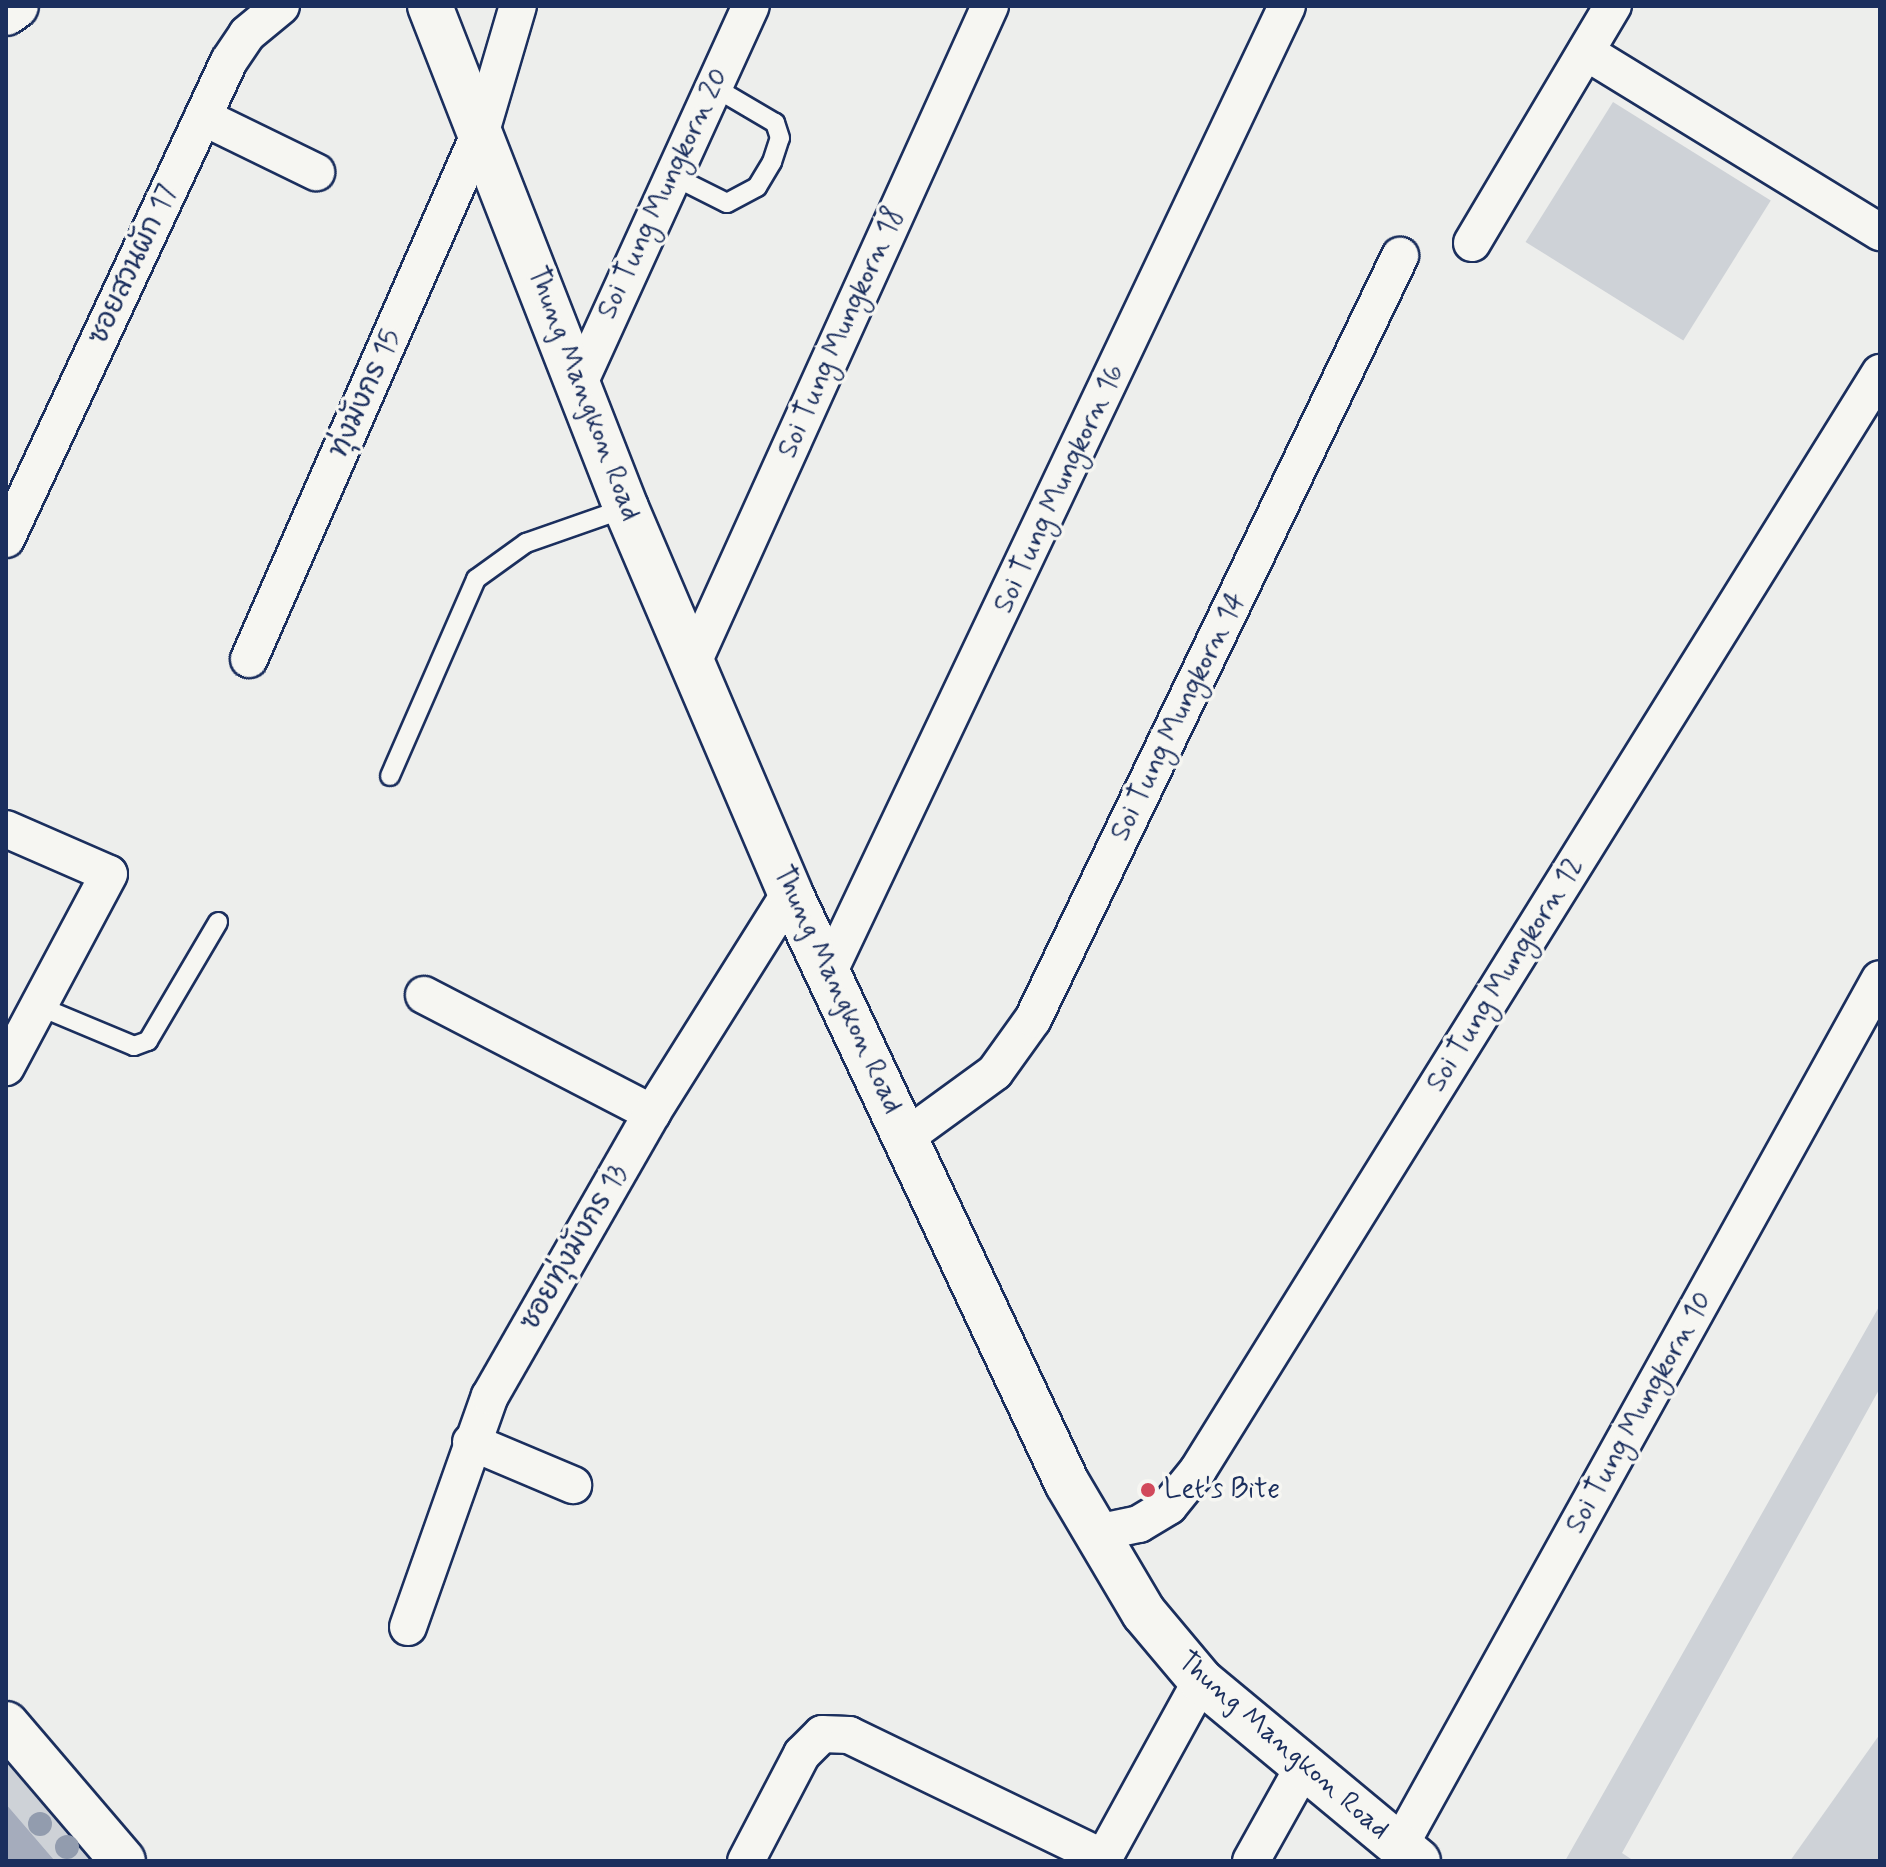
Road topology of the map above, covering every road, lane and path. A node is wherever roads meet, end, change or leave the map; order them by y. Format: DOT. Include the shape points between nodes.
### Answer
graph roads {
  1 [pos="16,6"];
  2 [pos="281,6"];
  3 [pos="430,6"];
  4 [pos="518,6"];
  5 [pos="751,6"];
  6 [pos="990,6"];
  7 [pos="1287,6"];
  8 [pos="1613,6"];
  9 [pos="6,13"];
  10 [pos="1586,52"];
  11 [pos="714,87"];
  12 [pos="203,117"];
  13 [pos="482,128"];
  14 [pos="316,172"];
  15 [pos="673,176"];
  16 [pos="1880,232"];
  17 [pos="1472,243"];
  18 [pos="1400,256"];
  19 [pos="1880,373"];
  20 [pos="579,383"];
  21 [pos="626,508"];
  22 [pos="6,539"];
  23 [pos="249,659"];
  24 [pos="694,660"];
  25 [pos="390,776"];
  26 [pos="6,829"];
  27 [pos="790,893"];
  28 [pos="218,922"];
  29 [pos="829,971"];
  30 [pos="1880,979"];
  31 [pos="424,995"];
  32 [pos="36,1005"];
  33 [pos="6,1067"];
  34 [pos="652,1113"];
  35 [pos="906,1137"];
  36 [pos="471,1442"];
  37 [pos="573,1485"];
  38 [pos="1096,1533"];
  39 [pos="408,1627"];
  40 [pos="1201,1681"];
  41 [pos="6,1724"];
  42 [pos="1303,1768"];
  43 [pos="1408,1854"];
  44 [pos="1102,1860"];
  45 [pos="123,1861"];
  46 [pos="746,1861"];
  47 [pos="1251,1861"];
  1 -- 9 [label="street"];
  2 -- 12 [label="street, ซอยสวนผัก 17" via="247,34"];
  3 -- 13 [label="street, Thung Mangkon Road"];
  4 -- 13 [label="street, ทุ่งมังกร 15"];
  5 -- 11 [label="street, Soi Tung Mungkorn 20"];
  6 -- 24 [label="street, Soi Tung Mungkorn 18"];
  7 -- 29 [label="street, Soi Tung Mungkorn 16"];
  8 -- 10 [label="street"];
  10 -- 16 [label="street"];
  10 -- 17 [label="street"];
  11 -- 15 [label="street, Soi Tung Mungkorn 20"];
  11 -- 15 [label="lane" via="775,123 780,138 772,162 757,187 727,203"];
  12 -- 14 [label="street"];
  12 -- 22 [label="street, ซอยสวนผัก 17"];
  13 -- 20 [label="street, Thung Mangkon Road"];
  13 -- 23 [label="street, ทุ่งมังกร 15"];
  15 -- 20 [label="street, Soi Tung Mungkorn 20"];
  18 -- 35 [label="street, Soi Tung Mungkorn 14" via="1026,1032 995,1072"];
  19 -- 38 [label="street, Soi Tung Mungkorn 12" via="1198,1470 1169,1506 1139,1524"];
  20 -- 21 [label="street, Thung Mangkon Road"];
  21 -- 24 [label="street, Thung Mangkon Road"];
  21 -- 25 [label="lane" via="526,543 476,579"];
  24 -- 27 [label="street, Thung Mangkon Road"];
  26 -- 32 [label="street" via="109,874"];
  27 -- 29 [label="street, Thung Mangkon Road"];
  27 -- 34 [label="street, ซอยทุ่งมังกร 13"];
  28 -- 32 [label="lane" via="148,1041 134,1046"];
  29 -- 35 [label="street, Thung Mangkon Road"];
  30 -- 43 [label="street, Soi Tung Mungkorn 10"];
  31 -- 34 [label="street"];
  32 -- 33 [label="street"];
  34 -- 36 [label="street, ซอยทุ่งมังกร 13"];
  35 -- 38 [label="street, Thung Mangkon Road"];
  36 -- 37 [label="street"];
  36 -- 39 [label="street, ซอยทุ่งมังกร 13"];
  38 -- 40 [label="street, Thung Mangkon Road" via="1144,1613"];
  40 -- 42 [label="street, Thung Mangkon Road"];
  40 -- 44 [label="street"];
  41 -- 45 [label="street"];
  42 -- 43 [label="street, Thung Mangkon Road"];
  42 -- 47 [label="street"];
  44 -- 46 [label="street" via="849,1735 822,1734 802,1754"];
}
